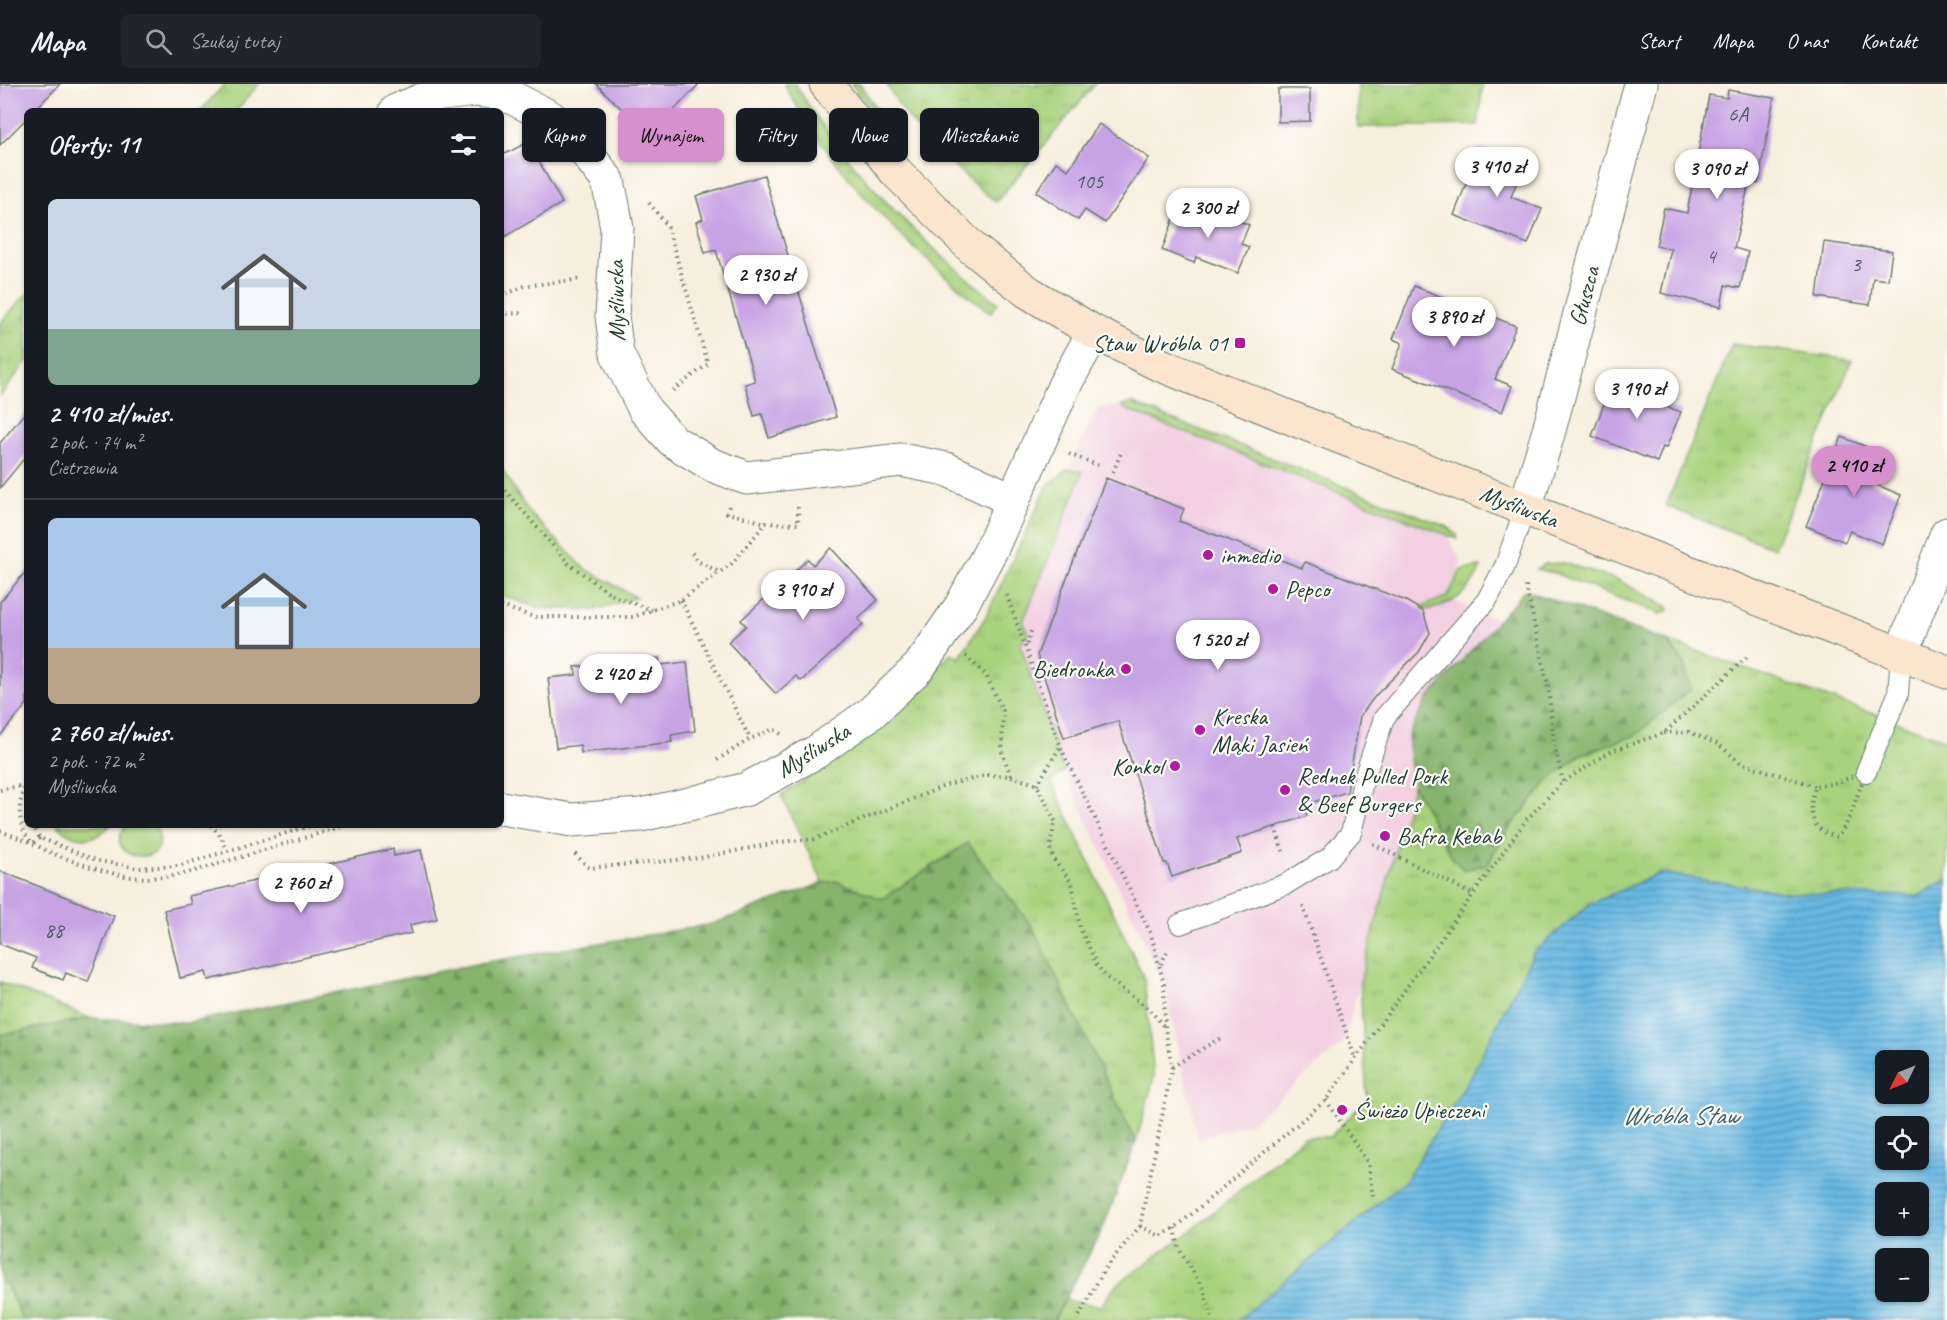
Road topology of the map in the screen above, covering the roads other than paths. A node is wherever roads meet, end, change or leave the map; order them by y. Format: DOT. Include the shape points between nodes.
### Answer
graph roads {
  1 [pos="826,84"];
  2 [pos="1641,84"];
  3 [pos="403,108"];
  4 [pos="1094,332"];
  5 [pos="1013,500"];
  6 [pos="1525,508"];
  7 [pos="1947,534"];
  8 [pos="1901,654"];
  9 [pos="1947,672"];
  10 [pos="1866,772"];
  11 [pos="504,809"];
  12 [pos="1180,924"];
  1 -- 4 [label="street, Myśliwska" via="896,172 972,248 1028,292"];
  2 -- 6 [label="street, Głuszca"];
  3 -- 5 [label="street, Myśliwska" via="434,95 475,90 505,94 550,117 578,142 608,181 617,229 612,316 617,354 645,410 673,441 712,465 747,478 901,460 946,469"];
  4 -- 5 [label="street, Myśliwska" via="1065,384"];
  4 -- 6 [label="street, Myśliwska" via="1227,393"];
  5 -- 11 [label="street, Myśliwska" via="962,606 919,667 871,713 816,752 747,789 641,814 572,820"];
  6 -- 8 [label="street, Myśliwska"];
  6 -- 12 [label="lane" via="1505,566 1487,600 1384,718 1351,833 1329,858 1294,880"];
  7 -- 8 [label="street"];
  8 -- 9 [label="street, Myśliwska"];
  8 -- 10 [label="lane" via="1898,694"];
}
